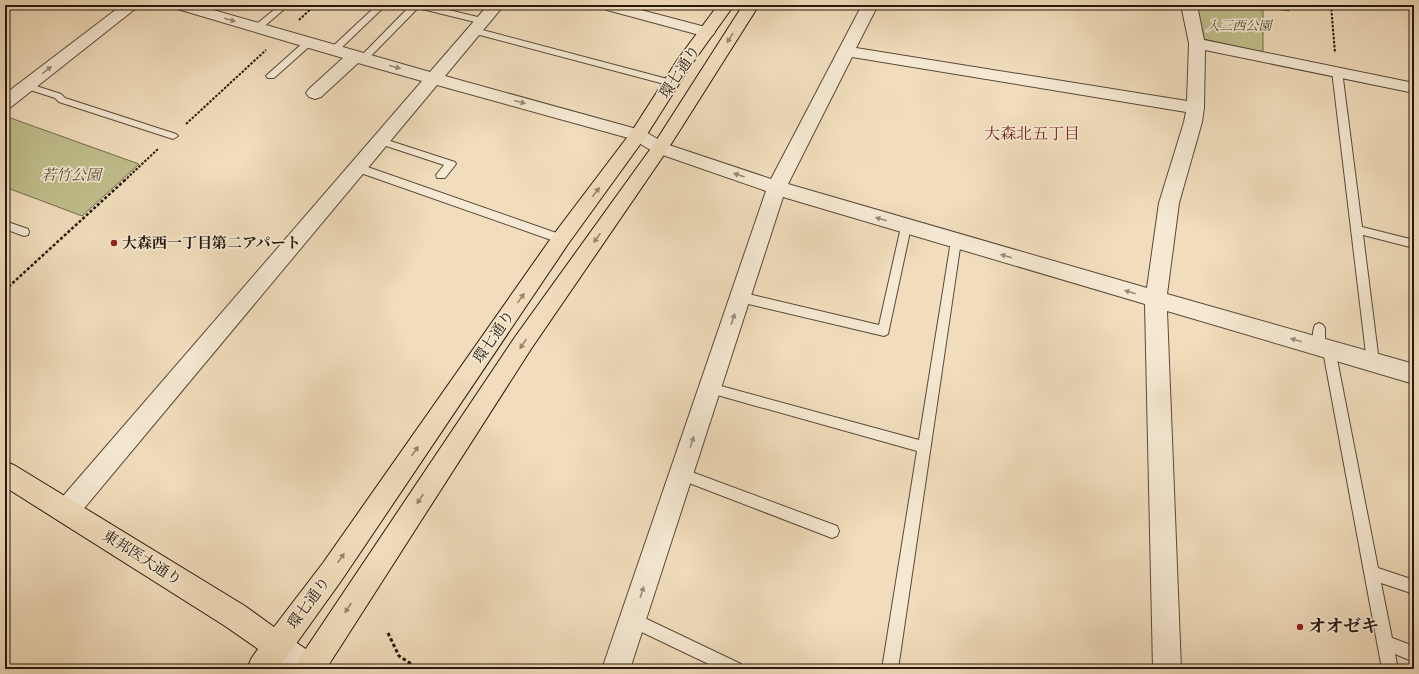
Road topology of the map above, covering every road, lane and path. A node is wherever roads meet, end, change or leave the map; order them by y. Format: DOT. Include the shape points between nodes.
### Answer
graph roads {
  1 [pos="132,5"];
  2 [pos="179,5"];
  3 [pos="285,5"];
  4 [pos="382,5"];
  5 [pos="417,5"];
  6 [pos="496,5"];
  7 [pos="726,5"];
  8 [pos="751,5"];
  9 [pos="870,5"];
  10 [pos="1331,5"];
  11 [pos="1184,6"];
  12 [pos="612,7"];
  13 [pos="203,8"];
  14 [pos="479,26"];
  15 [pos="257,28"];
  16 [pos="707,32"];
  17 [pos="308,43"];
  18 [pos="1197,43"];
  19 [pos="334,50"];
  20 [pos="846,51"];
  21 [pos="359,58"];
  22 [pos="1337,71"];
  23 [pos="271,76"];
  24 [pos="435,78"];
  25 [pos="672,82"];
  26 [pos="27,86"];
  27 [pos="1414,88"];
  28 [pos="315,93"];
  29 [pos="5,103"];
  30 [pos="1195,108"];
  31 [pos="638,135"];
  32 [pos="173,136"];
  33 [pos="382,142"];
  34 [pos="660,148"];
  35 [pos="359,168"];
  36 [pos="441,175"];
  37 [pos="776,188"];
  38 [pos="5,225"];
  39 [pos="906,227"];
  40 [pos="1356,230"];
  41 [pos="24,232"];
  42 [pos="561,239"];
  43 [pos="956,241"];
  44 [pos="1414,244"];
  45 [pos="740,297"];
  46 [pos="1156,300"];
  47 [pos="1322,341"];
  48 [pos="1373,362"];
  49 [pos="1414,374"];
  50 [pos="710,388"];
  51 [pos="924,448"];
  52 [pos="5,473"];
  53 [pos="681,474"];
  54 [pos="66,510"];
  55 [pos="832,531"];
  56 [pos="1372,573"];
  57 [pos="1414,587"];
  58 [pos="632,620"];
  59 [pos="388,633"];
  60 [pos="1385,643"];
  61 [pos="276,646"];
  62 [pos="1414,654"];
  63 [pos="261,669"];
  64 [pos="309,669"];
  65 [pos="419,669"];
  66 [pos="616,669"];
  67 [pos="736,669"];
  68 [pos="890,669"];
  69 [pos="1167,669"];
  70 [pos="1390,669"];
  26 -- 1 [label="street, one-way"];
  2 -- 13 [label="street"];
  3 -- 15 [label="lane"];
  4 -- 19 [label="lane"];
  5 -- 14 [label="lane"];
  5 -- 21 [label="lane"];
  6 -- 14 [label="street"];
  7 -- 16 [label="main road, 環七通り"];
  8 -- 34 [label="main road, 環七通り, one-way"];
  9 -- 20 [label="street"];
  10 -- 22 [label="path"];
  11 -- 18 [label="street"];
  12 -- 16 [label="street"];
  13 -- 15 [label="street, one-way"];
  14 -- 24 [label="street"];
  14 -- 25 [label="lane"];
  15 -- 17 [label="street"];
  16 -- 25 [label="main road, 環七通り"];
  17 -- 19 [label="street"];
  17 -- 23 [label="lane"];
  18 -- 22 [label="street"];
  18 -- 30 [label="street"];
  19 -- 21 [label="street"];
  20 -- 30 [label="street"];
  20 -- 37 [label="street"];
  21 -- 24 [label="street, one-way"];
  21 -- 28 [label="street"];
  22 -- 27 [label="street"];
  22 -- 40 [label="lane"];
  24 -- 31 [label="street, one-way"];
  24 -- 33 [label="street"];
  25 -- 31 [label="main road, 環七通り"];
  26 -- 29 [label="street"];
  26 -- 32 [label="lane"];
  30 -- 46 [label="street" via="1169,203"];
  31 -- 34 [label="street"];
  42 -- 31 [label="main road, 環七通り, one-way"];
  33 -- 35 [label="street"];
  33 -- 36 [label="lane" via="451,164"];
  37 -- 34 [label="street, one-way"];
  34 -- 64 [label="main road, 環七通り, one-way" via="523,343"];
  35 -- 42 [label="lane"];
  35 -- 54 [label="street"];
  39 -- 37 [label="street, one-way"];
  37 -- 45 [label="street"];
  38 -- 41 [label="lane"];
  39 -- 43 [label="street"];
  39 -- 45 [label="lane" via="884,331"];
  40 -- 44 [label="lane"];
  40 -- 48 [label="lane"];
  61 -- 42 [label="main road, 環七通り, one-way" via="332,572"];
  46 -- 43 [label="street, one-way"];
  43 -- 51 [label="lane"];
  50 -- 45 [label="street, one-way"];
  47 -- 46 [label="street, one-way"];
  46 -- 69 [label="street"];
  47 -- 48 [label="street"];
  47 -- 56 [label="lane"];
  48 -- 49 [label="street"];
  50 -- 51 [label="lane"];
  53 -- 50 [label="street, one-way"];
  51 -- 68 [label="lane"];
  52 -- 54 [label="main road, 東邦医大通り"];
  53 -- 55 [label="lane"];
  58 -- 53 [label="street, one-way"];
  54 -- 61 [label="main road, 東邦医大通り" via="235,616"];
  56 -- 57 [label="lane"];
  56 -- 60 [label="lane"];
  58 -- 66 [label="street"];
  58 -- 67 [label="lane"];
  59 -- 65 [label="path" via="399,656"];
  60 -- 62 [label="lane"];
  60 -- 70 [label="lane"];
  61 -- 63 [label="main road, 環七通り"];
  61 -- 64 [label="street"];
}
